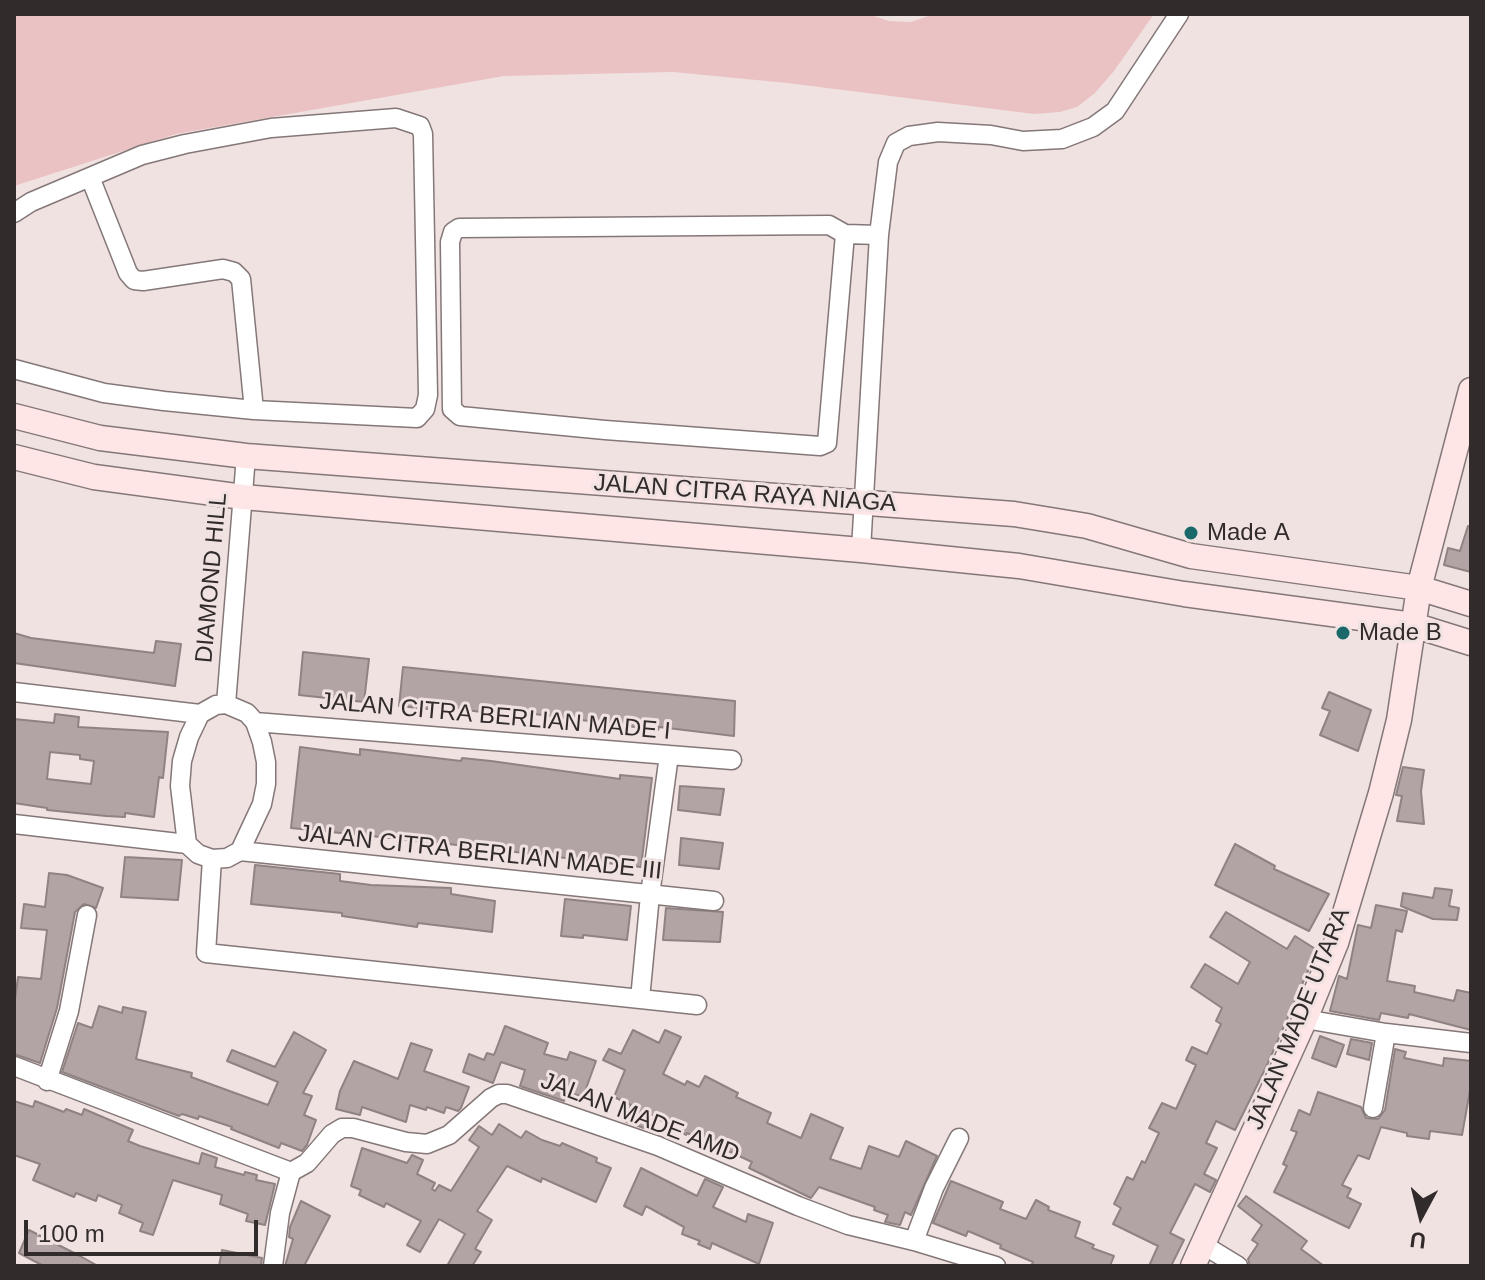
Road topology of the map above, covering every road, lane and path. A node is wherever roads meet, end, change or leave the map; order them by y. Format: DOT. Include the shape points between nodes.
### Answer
graph roads {
  1 [pos="1179,14"];
  2 [pos="90,177"];
  3 [pos="14,213"];
  4 [pos="845,234"];
  5 [pos="879,235"];
  6 [pos="14,369"];
  7 [pos="1471,390"];
  8 [pos="254,410"];
  9 [pos="14,416"];
  10 [pos="246,456"];
  11 [pos="14,457"];
  12 [pos="243,497"];
  13 [pos="864,504"];
  14 [pos="861,550"];
  15 [pos="1419,588"];
  16 [pos="1471,604"];
  17 [pos="1413,625"];
  18 [pos="1471,643"];
  19 [pos="14,685"];
  20 [pos="14,692"];
  21 [pos="45,695"];
  22 [pos="226,704"];
  23 [pos="200,714"];
  24 [pos="255,722"];
  25 [pos="669,755"];
  26 [pos="732,760"];
  27 [pos="14,824"];
  28 [pos="187,844"];
  29 [pos="240,851"];
  30 [pos="212,859"];
  31 [pos="650,895"];
  32 [pos="714,901"];
  33 [pos="87,915"];
  34 [pos="640,999"];
  35 [pos="697,1005"];
  36 [pos="1305,1019"];
  37 [pos="1386,1033"];
  38 [pos="1471,1043"];
  39 [pos="14,1066"];
  40 [pos="47,1081"];
  41 [pos="1373,1108"];
  42 [pos="959,1138"];
  43 [pos="291,1172"];
  44 [pos="914,1241"];
  45 [pos="1197,1255"];
  46 [pos="273,1266"];
  47 [pos="996,1266"];
  48 [pos="1238,1266"];
  1 -- 5 [label="street" via="1115,111 1093,127 1062,139 1023,141 938,132 896,143 888,162"];
  2 -- 3 [label="street"];
  2 -- 8 [label="street" via="134,280 223,269 241,279"];
  2 -- 8 [label="street" via="142,155 271,128 396,118 420,126 425,409 417,418"];
  4 -- 4 [label="street" via="827,443 605,430 460,416 452,409 450,242 459,228 829,225"];
  4 -- 5 [label="street"];
  5 -- 13 [label="street"];
  6 -- 8 [label="street" via="104,393"];
  7 -- 15 [label="street, JALAN MADE UTARA"];
  9 -- 10 [label="street, JALAN CITRA RAYA NIAGA" via="100,438"];
  10 -- 12 [label="street, DIAMOND HILL"];
  10 -- 13 [label="street, JALAN CITRA RAYA NIAGA"];
  11 -- 12 [label="street, JALAN CITRA RAYA NIAGA" via="94,477"];
  12 -- 14 [label="street, JALAN CITRA RAYA NIAGA"];
  12 -- 22 [label="street, DIAMOND HILL"];
  13 -- 14 [label="street"];
  13 -- 15 [label="street, JALAN CITRA RAYA NIAGA" via="1029,517 1087,526 1191,556"];
  14 -- 17 [label="street, JALAN CITRA RAYA NIAGA" via="1019,566"];
  15 -- 16 [label="street, JALAN CITRA RAYA NIAGA"];
  15 -- 17 [label="street, JALAN MADE UTARA"];
  17 -- 18 [label="street, JALAN CITRA RAYA NIAGA"];
  17 -- 36 [label="street, JALAN MADE UTARA" via="1399,720 1381,793 1336,943"];
  19 -- 21 [label="street"];
  20 -- 21 [label="street"];
  21 -- 23 [label="street"];
  22 -- 23 [label="street"];
  22 -- 24 [label="street"];
  23 -- 28 [label="street" via="182,761"];
  24 -- 25 [label="street, JALAN CITRA BERLIAN MADE I"];
  24 -- 29 [label="street" via="266,784"];
  25 -- 26 [label="street, JALAN CITRA BERLIAN MADE I"];
  25 -- 31 [label="street"];
  27 -- 28 [label="street"];
  28 -- 30 [label="street"];
  29 -- 30 [label="street"];
  29 -- 31 [label="street, JALAN CITRA BERLIAN MADE III"];
  30 -- 34 [label="street" via="206,953"];
  31 -- 32 [label="street, JALAN CITRA BERLIAN MADE III"];
  31 -- 34 [label="street"];
  33 -- 40 [label="street" via="69,1011"];
  34 -- 35 [label="street"];
  36 -- 37 [label="street"];
  36 -- 45 [label="street, JALAN MADE UTARA"];
  37 -- 38 [label="street"];
  37 -- 41 [label="street"];
  39 -- 40 [label="street"];
  40 -- 43 [label="street"];
  42 -- 44 [label="street"];
  43 -- 44 [label="street, JALAN MADE AMD" via="342,1128 427,1144 449,1135 491,1098 507,1094 658,1146 848,1225"];
  43 -- 46 [label="street"];
  44 -- 47 [label="street, JALAN MADE AMD"];
  45 -- 48 [label="street"];
}
